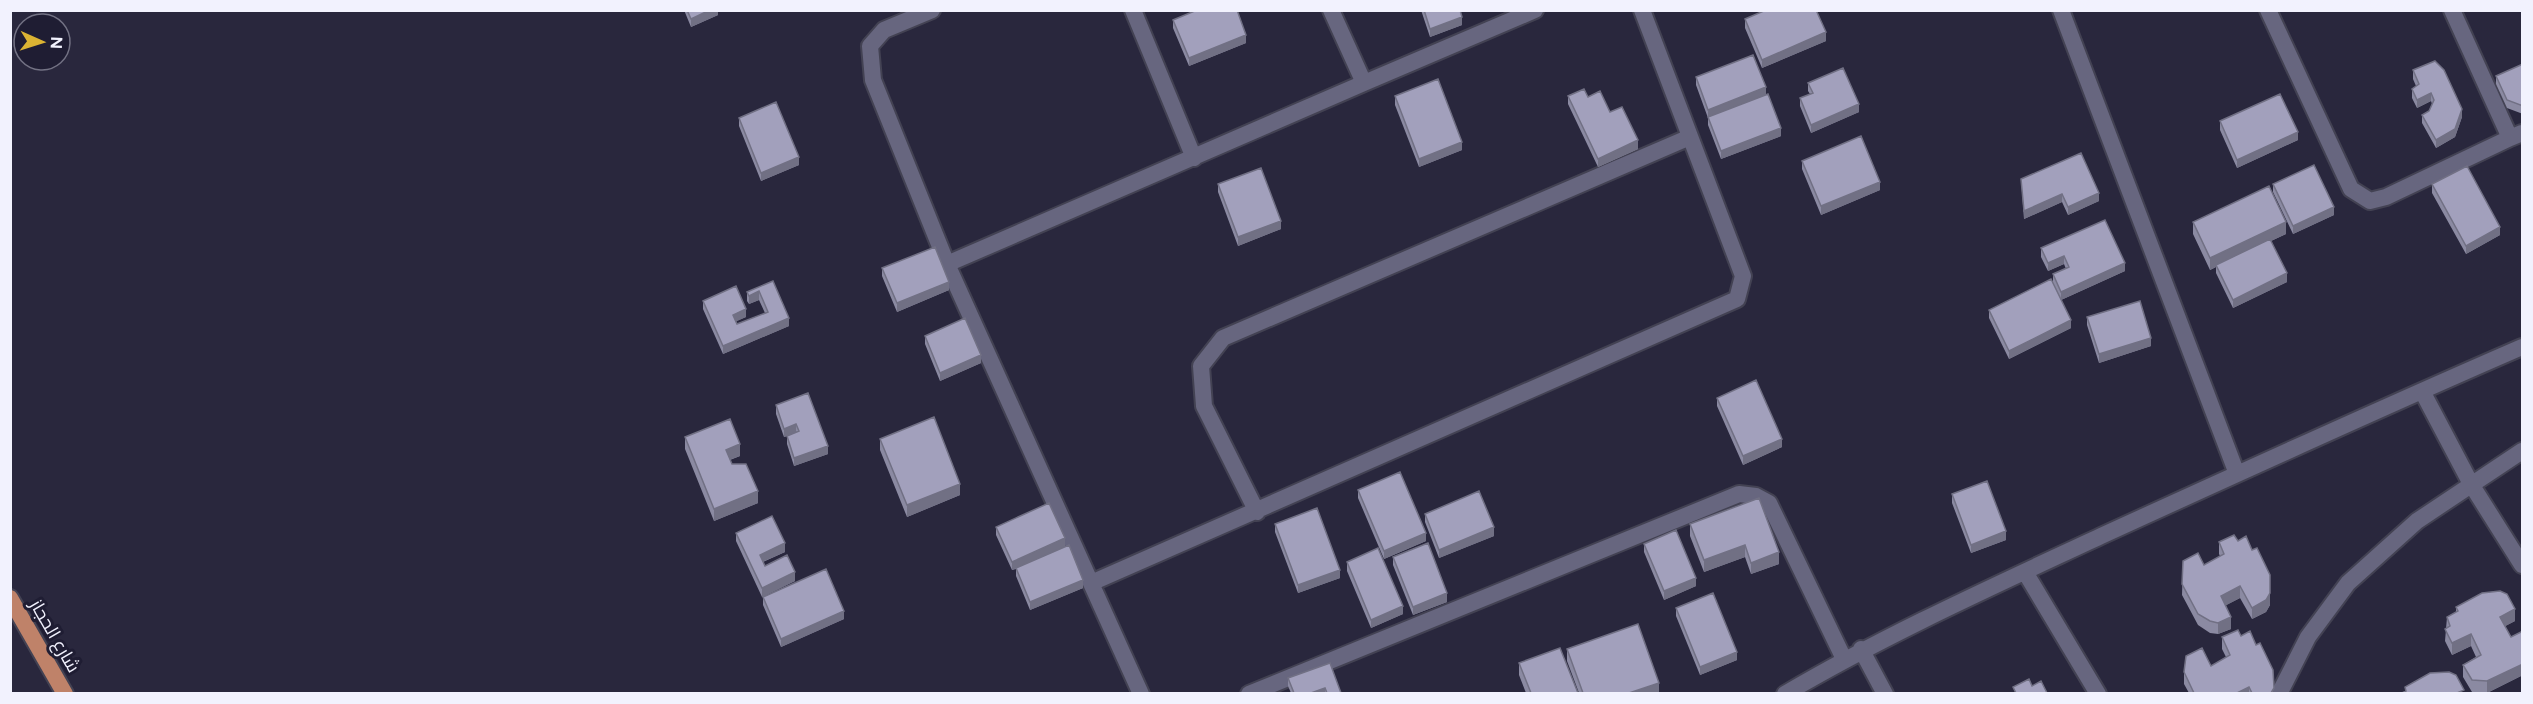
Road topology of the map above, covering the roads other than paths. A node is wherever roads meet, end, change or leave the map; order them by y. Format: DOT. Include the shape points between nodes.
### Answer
graph roads {
  1 [pos="932,10"];
  2 [pos="1133,10"];
  3 [pos="1331,10"];
  4 [pos="1535,10"];
  5 [pos="1642,10"];
  6 [pos="2061,10"];
  7 [pos="2268,10"];
  8 [pos="2452,10"];
  9 [pos="1365,83"];
  10 [pos="2516,136"];
  11 [pos="1690,137"];
  12 [pos="1194,158"];
  13 [pos="947,264"];
  14 [pos="2523,347"];
  15 [pos="2422,391"];
  16 [pos="2523,451"];
  17 [pos="2237,474"];
  18 [pos="2471,484"];
  19 [pos="1257,512"];
  20 [pos="2523,566"];
  21 [pos="2025,572"];
  22 [pos="1091,583"];
  23 [pos="10,598"];
  24 [pos="1861,649"];
  25 [pos="1844,659"];
  26 [pos="65,693"];
  27 [pos="1141,693"];
  28 [pos="1249,693"];
  29 [pos="1785,693"];
  30 [pos="1885,693"];
  31 [pos="2098,693"];
  32 [pos="2279,693"];
  1 -- 13 [label="street" via="884,30 870,46 873,80"];
  2 -- 12 [label="street"];
  3 -- 9 [label="street"];
  4 -- 9 [label="street"];
  5 -- 11 [label="street"];
  6 -- 17 [label="street"];
  7 -- 10 [label="street" via="2351,189 2370,201"];
  8 -- 10 [label="street"];
  9 -- 12 [label="street"];
  11 -- 19 [label="street" via="1743,276 1737,299"];
  11 -- 19 [label="street" via="1223,338 1201,366 1204,406"];
  12 -- 13 [label="street"];
  13 -- 22 [label="street"];
  14 -- 15 [label="street"];
  15 -- 17 [label="street"];
  15 -- 18 [label="street"];
  16 -- 18 [label="street"];
  17 -- 21 [label="street"];
  18 -- 20 [label="street"];
  18 -- 32 [label="street" via="2417,521 2348,583 2308,638"];
  19 -- 22 [label="street"];
  21 -- 24 [label="street"];
  21 -- 31 [label="street"];
  22 -- 27 [label="street"];
  23 -- 26 [label="main road, شارع الحجاز"];
  24 -- 25 [label="street"];
  24 -- 30 [label="street"];
  25 -- 28 [label="street" via="1769,503 1739,494"];
  25 -- 29 [label="street"];
}
